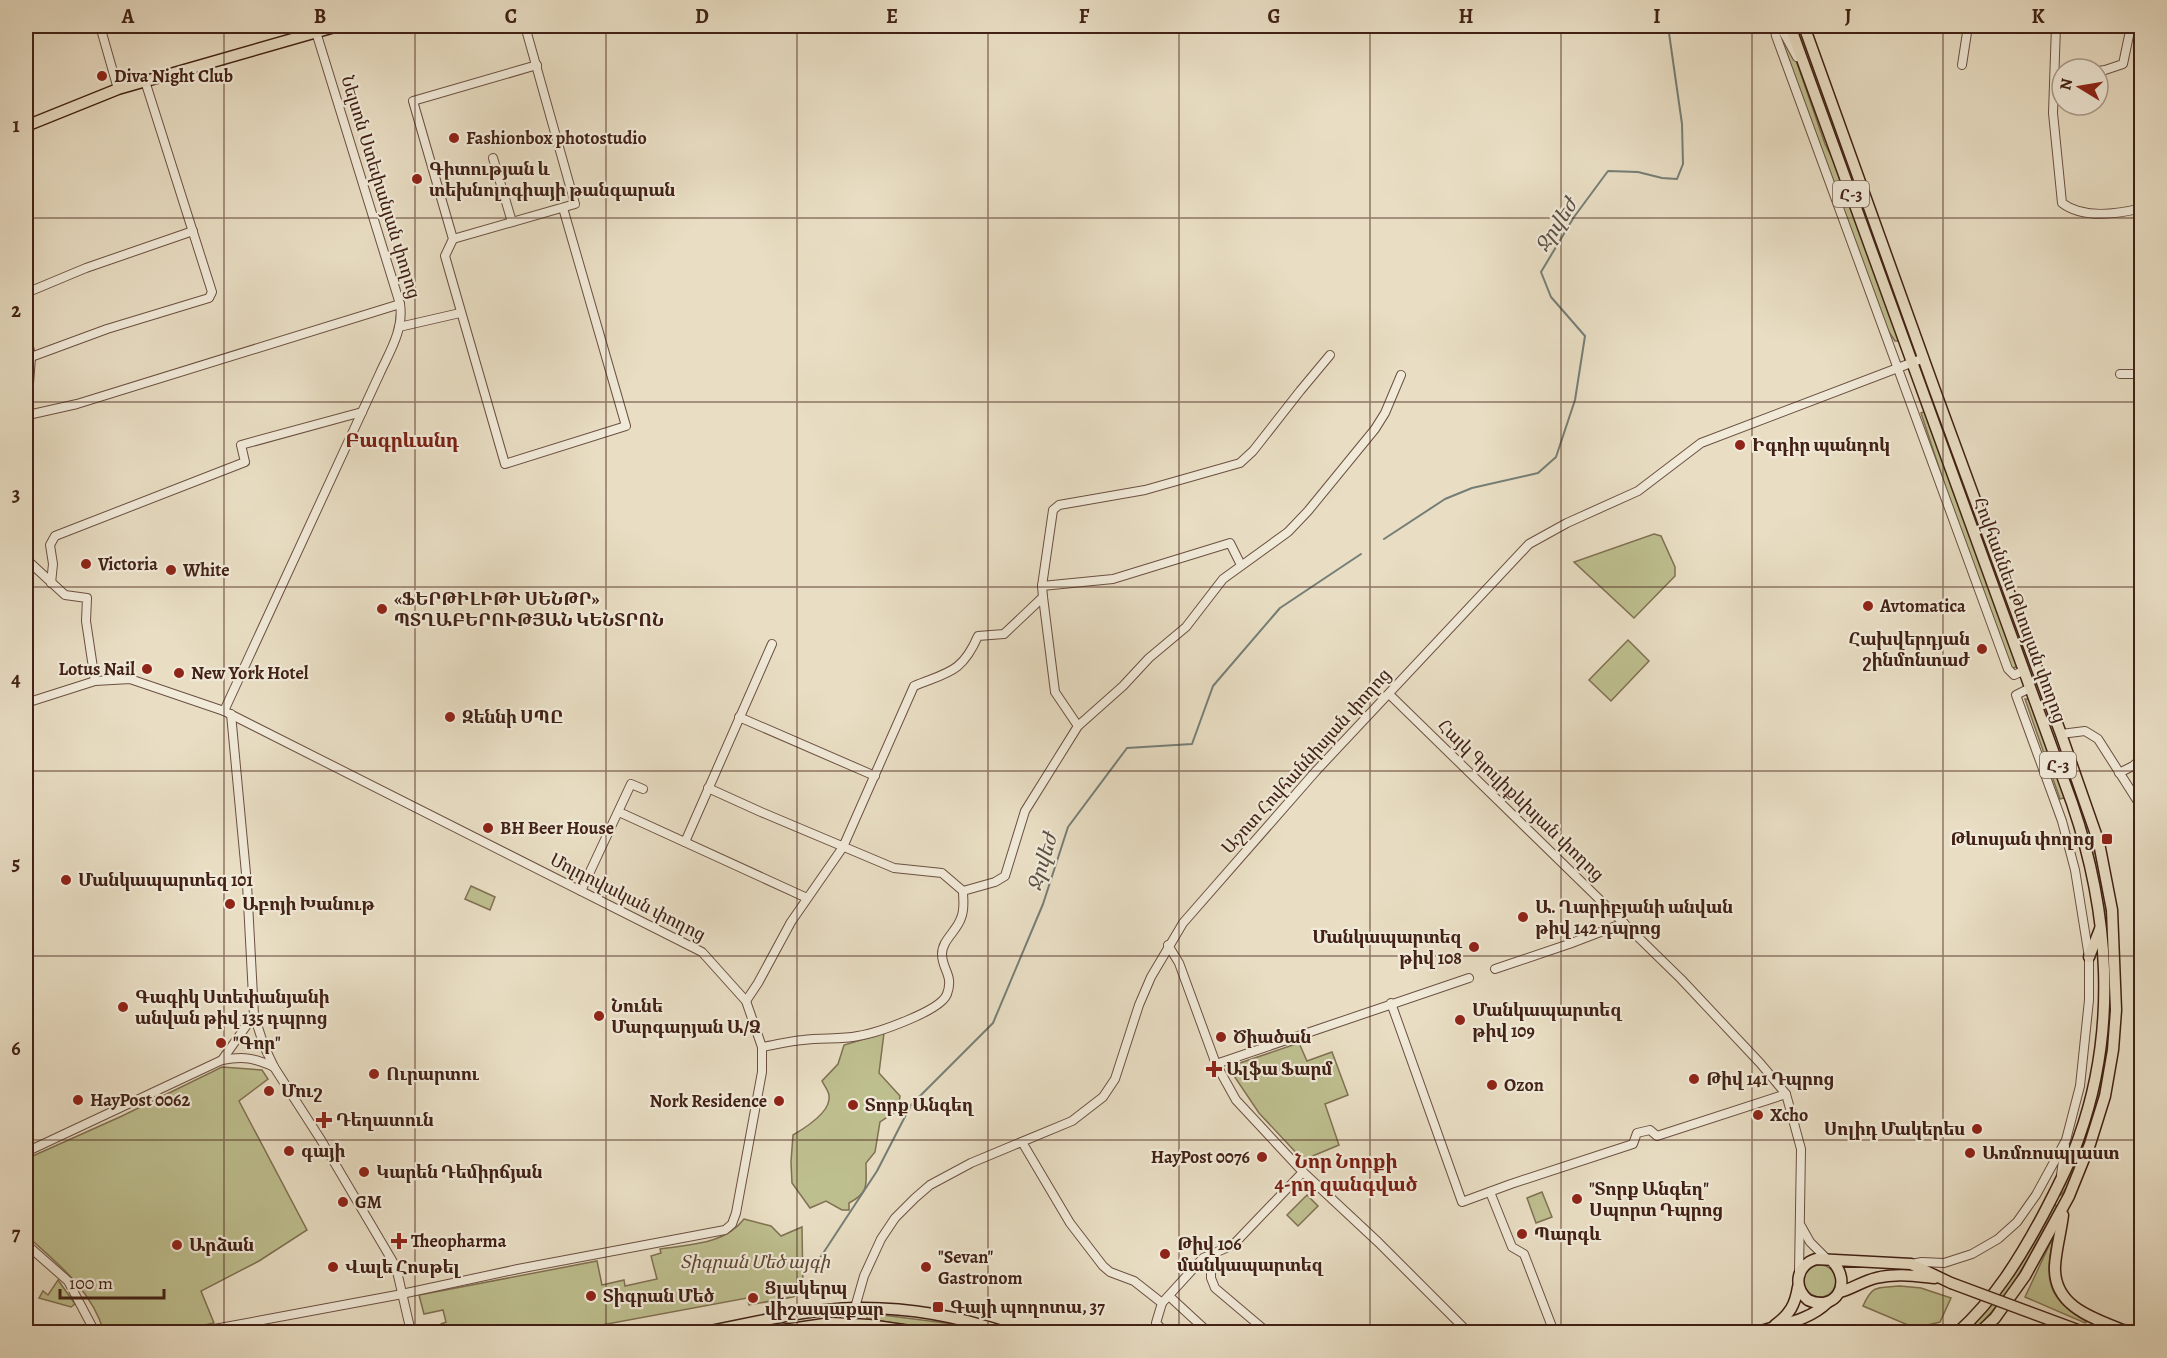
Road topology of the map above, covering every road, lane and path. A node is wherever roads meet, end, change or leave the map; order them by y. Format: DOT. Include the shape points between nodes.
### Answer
graph roads {
  1 [pos="100,26"];
  2 [pos="331,26"];
  3 [pos="525,26"];
  4 [pos="1774,26"];
  5 [pos="1780,26"];
  6 [pos="1790,26"];
  7 [pos="1804,26"];
  8 [pos="1968,26"];
  9 [pos="2056,26"];
  10 [pos="2131,26"];
  11 [pos="316,32"];
  12 [pos="2057,57"];
  13 [pos="537,65"];
  14 [pos="1962,65"];
  15 [pos="2110,68"];
  16 [pos="1808,75"];
  17 [pos="145,81"];
  18 [pos="118,89"];
  19 [pos="2054,117"];
  20 [pos="26,126"];
  21 [pos="493,158"];
  22 [pos="563,208"];
  23 [pos="2142,208"];
  24 [pos="512,222"];
  25 [pos="192,231"];
  26 [pos="453,238"];
  27 [pos="26,293"];
  28 [pos="400,304"];
  29 [pos="460,313"];
  30 [pos="399,327"];
  31 [pos="26,331"];
  32 [pos="1330,355"];
  33 [pos="31,357"];
  34 [pos="1919,360"];
  35 [pos="1897,369"];
  36 [pos="2120,374"];
  37 [pos="2142,374"];
  38 [pos="1401,375"];
  39 [pos="362,412"];
  40 [pos="27,419"];
  41 [pos="26,559"];
  42 [pos="1241,565"];
  43 [pos="51,583"];
  44 [pos="1042,586"];
  45 [pos="1043,597"];
  46 [pos="772,644"];
  47 [pos="2038,672"];
  48 [pos="2024,674"];
  49 [pos="96,681"];
  50 [pos="2030,688"];
  51 [pos="1389,694"];
  52 [pos="26,703"];
  53 [pos="227,712"];
  54 [pos="739,717"];
  55 [pos="1078,726"];
  56 [pos="2061,734"];
  57 [pos="2142,758"];
  58 [pos="2119,773"];
  59 [pos="875,776"];
  60 [pos="708,788"];
  61 [pos="643,789"];
  62 [pos="2078,801"];
  63 [pos="2142,808"];
  64 [pos="618,812"];
  65 [pos="2092,825"];
  66 [pos="2081,829"];
  67 [pos="685,842"];
  68 [pos="843,847"];
  69 [pos="581,891"];
  70 [pos="963,891"];
  71 [pos="807,898"];
  72 [pos="1624,923"];
  73 [pos="2101,926"];
  74 [pos="1168,945"];
  75 [pos="2089,957"];
  76 [pos="1495,969"];
  77 [pos="1469,978"];
  78 [pos="746,1000"];
  79 [pos="1390,1003"];
  80 [pos="255,1015"];
  81 [pos="762,1047"];
  82 [pos="222,1060"];
  83 [pos="1216,1064"];
  84 [pos="274,1067"];
  85 [pos="1786,1094"];
  86 [pos="2066,1140"];
  87 [pos="1022,1142"];
  88 [pos="26,1152"];
  89 [pos="1303,1172"];
  90 [pos="2061,1180"];
  91 [pos="1490,1192"];
  92 [pos="2064,1205"];
  93 [pos="1801,1226"];
  94 [pos="26,1244"];
  95 [pos="1211,1255"];
  96 [pos="1829,1260"];
  97 [pos="1911,1264"];
  98 [pos="1799,1273"];
  99 [pos="1946,1281"];
  100 [pos="1798,1286"];
  101 [pos="1840,1292"];
  102 [pos="403,1294"];
  103 [pos="1169,1296"];
  104 [pos="1828,1302"];
  105 [pos="1162,1304"];
  106 [pos="854,1308"];
  107 [pos="1773,1327"];
  108 [pos="849,1328"];
  109 [pos="95,1332"];
  110 [pos="198,1332"];
  111 [pos="411,1332"];
  112 [pos="705,1332"];
  113 [pos="770,1332"];
  114 [pos="917,1332"];
  115 [pos="1004,1332"];
  116 [pos="1166,1332"];
  117 [pos="1208,1332"];
  118 [pos="1267,1332"];
  119 [pos="1468,1332"];
  120 [pos="1554,1332"];
  121 [pos="1758,1332"];
  122 [pos="1958,1332"];
  123 [pos="1980,1332"];
  124 [pos="2083,1332"];
  125 [pos="2128,1332"];
  1 -- 18 [label="street"];
  2 -- 11 [label="main road"];
  3 -- 13 [label="street"];
  4 -- 35 [label="street"];
  5 -- 16 [label="street"];
  6 -- 16 [label="main road, Հովհաննես Թևոսյան փողոց / Հ-3"];
  7 -- 34 [label="main road, Հովհաննես Թևոսյան փողոց / Հ-3"];
  8 -- 14 [label="street"];
  9 -- 12 [label="street"];
  10 -- 15 [label="street" via="2123,64"];
  11 -- 17 [label="main road"];
  11 -- 28 [label="street, Նելսոն Ստեփանյան փողոց"];
  13 -- 22 [label="street" via="575,204"];
  13 -- 26 [label="street" via="413,101"];
  16 -- 34 [label="main road, Հովհաննես Թևոսյան փողոց / Հ-3"];
  17 -- 18 [label="main road"];
  17 -- 25 [label="street"];
  18 -- 20 [label="main road"];
  19 -- 23 [label="street" via="2062,203 2109,215"];
  21 -- 24 [label="street"];
  22 -- 24 [label="street"];
  22 -- 29 [label="street" via="626,426 505,464"];
  24 -- 26 [label="street"];
  25 -- 27 [label="street"];
  25 -- 33 [label="street" via="212,292 209,298"];
  26 -- 29 [label="street" via="445,256"];
  28 -- 30 [label="street, Նելսոն Ստեփանյան փողոց"];
  28 -- 40 [label="street"];
  29 -- 30 [label="street"];
  30 -- 39 [label="street, Նելսոն Ստեփանյան փողոց"];
  31 -- 33 [label="street"];
  32 -- 44 [label="street" via="1240,463 1145,490 1059,505 1053,510"];
  33 -- 40 [label="street"];
  34 -- 35 [label="street, Աշոտ Հովհաննիսյան փողոց"];
  34 -- 47 [label="main road, Հովհաննես Թևոսյան փողոց / Հ-3"];
  34 -- 48 [label="main road, Հովհաննես Թևոսյան փողոց / Հ-3"];
  35 -- 48 [label="street" via="2009,672"];
  35 -- 51 [label="street, Աշոտ Հովհաննիսյան փողոց" via="1701,443 1638,491 1529,544"];
  36 -- 37 [label="street"];
  38 -- 42 [label="street" via="1375,429 1310,509 1288,532"];
  39 -- 43 [label="street" via="241,445 245,462 56,536 50,545"];
  39 -- 53 [label="street, Նելսոն Ստեփանյան փողոց"];
  41 -- 43 [label="street"];
  42 -- 44 [label="street" via="1230,543 1113,579"];
  42 -- 55 [label="street" via="1223,579 1186,627"];
  43 -- 49 [label="street" via="65,595 87,598 86,621"];
  44 -- 45 [label="street"];
  45 -- 55 [label="street" via="1055,692"];
  45 -- 59 [label="street" via="1004,634 978,636 970,654 953,672 914,686"];
  46 -- 54 [label="street"];
  47 -- 48 [label="main road"];
  47 -- 56 [label="main road, Հովհաննես Թևոսյան փողոց / Հ-3"];
  48 -- 50 [label="main road, Հովհաննես Թևոսյան փողոց / Հ-3"];
  49 -- 52 [label="street, Մոլդովական փողոց"];
  49 -- 53 [label="street, Մոլդովական փողոց" via="130,679"];
  50 -- 62 [label="main road, Հովհաննես Թևոսյան փողոց / Հ-3"];
  50 -- 75 [label="street" via="2016,694 2062,821"];
  51 -- 72 [label="street, Հայկ Գյուլիքևխյան փողոց"];
  51 -- 74 [label="street, Աշոտ Հովհաննիսյան փողոց" via="1299,790 1183,922"];
  53 -- 69 [label="street, Մոլդովական փողոց"];
  53 -- 80 [label="street" via="247,884"];
  54 -- 59 [label="street"];
  54 -- 60 [label="street"];
  55 -- 70 [label="street" via="1025,811 1005,876"];
  56 -- 58 [label="street" via="2085,730 2091,734"];
  56 -- 62 [label="main road, Հովհաննես Թևոսյան փողոց / Հ-3"];
  57 -- 58 [label="street"];
  58 -- 63 [label="street"];
  59 -- 68 [label="street"];
  60 -- 67 [label="street"];
  60 -- 68 [label="street"];
  61 -- 64 [label="street" via="631,784"];
  62 -- 65 [label="main road, Հովհաննես Թևոսյան փողոց / Հ-3"];
  62 -- 66 [label="main road, Հովհաննես Թևոսյան փողոց / Հ-3"];
  64 -- 67 [label="street"];
  64 -- 69 [label="street"];
  65 -- 66 [label="main road" via="2086,820"];
  65 -- 92 [label="main road, Հովհաննես Թևոսյան փողոց / Հ-3" via="2112,910 2116,1010 2104,1096 2090,1144"];
  66 -- 73 [label="main road, Հովհաննես Թևոսյան փողոց / Հ-3"];
  67 -- 71 [label="street"];
  68 -- 70 [label="street" via="894,868 942,873"];
  68 -- 71 [label="street"];
  69 -- 78 [label="street, Մոլդովական փողոց" via="702,952"];
  70 -- 81 [label="street" via="961,919 942,954 950,985 941,1004 861,1036"];
  71 -- 78 [label="street"];
  72 -- 76 [label="street"];
  72 -- 85 [label="street, Հայկ Գյուլիքևխյան փողոց"];
  73 -- 75 [label="main road"];
  73 -- 90 [label="main road, Հովհաննես Թևոսյան փողոց / Հ-3" via="2105,992 2099,1057 2079,1139"];
  74 -- 83 [label="street" via="1179,963"];
  74 -- 87 [label="street, Աշոտ Հովհաննիսյան փողոց" via="1139,1005 1115,1079 1103,1097 1072,1121"];
  75 -- 86 [label="street" via="2084,1059"];
  77 -- 79 [label="street"];
  78 -- 81 [label="street, Մոլդովական փողոց"];
  79 -- 83 [label="street"];
  79 -- 91 [label="street" via="1462,1202"];
  80 -- 82 [label="street"];
  80 -- 84 [label="street"];
  81 -- 102 [label="street, Մոլդովական փողոց" via="762,1071 740,1196 732,1224 725,1230"];
  82 -- 84 [label="street" via="256,1059"];
  82 -- 88 [label="street"];
  83 -- 89 [label="street" via="1236,1100"];
  84 -- 102 [label="street" via="396,1267"];
  85 -- 91 [label="street" via="1659,1136 1650,1130 1637,1133 1633,1144"];
  85 -- 93 [label="street, Հայկ Գյուլիքևխյան փողոց" via="1801,1149"];
  86 -- 90 [label="street"];
  86 -- 97 [label="street" via="2029,1207 1998,1239 1954,1260"];
  87 -- 105 [label="street" via="1070,1223 1103,1266 1134,1281"];
  87 -- 106 [label="street, Աշոտ Հովհաննիսյան փողոց" via="954,1171 915,1198 881,1239"];
  89 -- 95 [label="street" via="1233,1245"];
  89 -- 119 [label="street"];
  90 -- 122 [label="main road, Հովհաննես Թևոսյան փողոց / Հ-3" via="2015,1263 1976,1316"];
  91 -- 120 [label="street" via="1512,1247 1524,1254"];
  92 -- 123 [label="main road, Հովհաննես Թևոսյան փողոց / Հ-3" via="2025,1276"];
  92 -- 125 [label="main road" via="2055,1265 2060,1294 2078,1310"];
  93 -- 96 [label="street" via="1810,1242"];
  93 -- 98 [label="street, Հայկ Գյուլիքևխյան փողոց"];
  94 -- 109 [label="street" via="68,1281"];
  95 -- 103 [label="street" via="1203,1258"];
  95 -- 118 [label="street" via="1215,1288"];
  96 -- 97 [label="main road"];
  96 -- 98 [label="main road" via="1810,1261"];
  96 -- 101 [label="main road" via="1842,1276"];
  97 -- 99 [label="main road"];
  98 -- 100 [label="main road"];
  99 -- 101 [label="main road" via="1889,1276"];
  99 -- 124 [label="main road, bridge"];
  100 -- 104 [label="main road" via="1808,1300"];
  100 -- 107 [label="main road" via="1791,1312"];
  101 -- 104 [label="main road"];
  102 -- 110 [label="street"];
  102 -- 111 [label="street"];
  103 -- 105 [label="street"];
  103 -- 117 [label="street"];
  104 -- 107 [label="main road" via="1820,1310 1787,1325"];
  105 -- 116 [label="street" via="1156,1323"];
  106 -- 108 [label="street, Աշոտ Հովհաննիսյան փողոց"];
  106 -- 112 [label="main road"];
  106 -- 115 [label="main road" via="934,1315"];
  107 -- 121 [label="main road"];
  108 -- 113 [label="main road" via="831,1323"];
  108 -- 114 [label="main road"];
}
